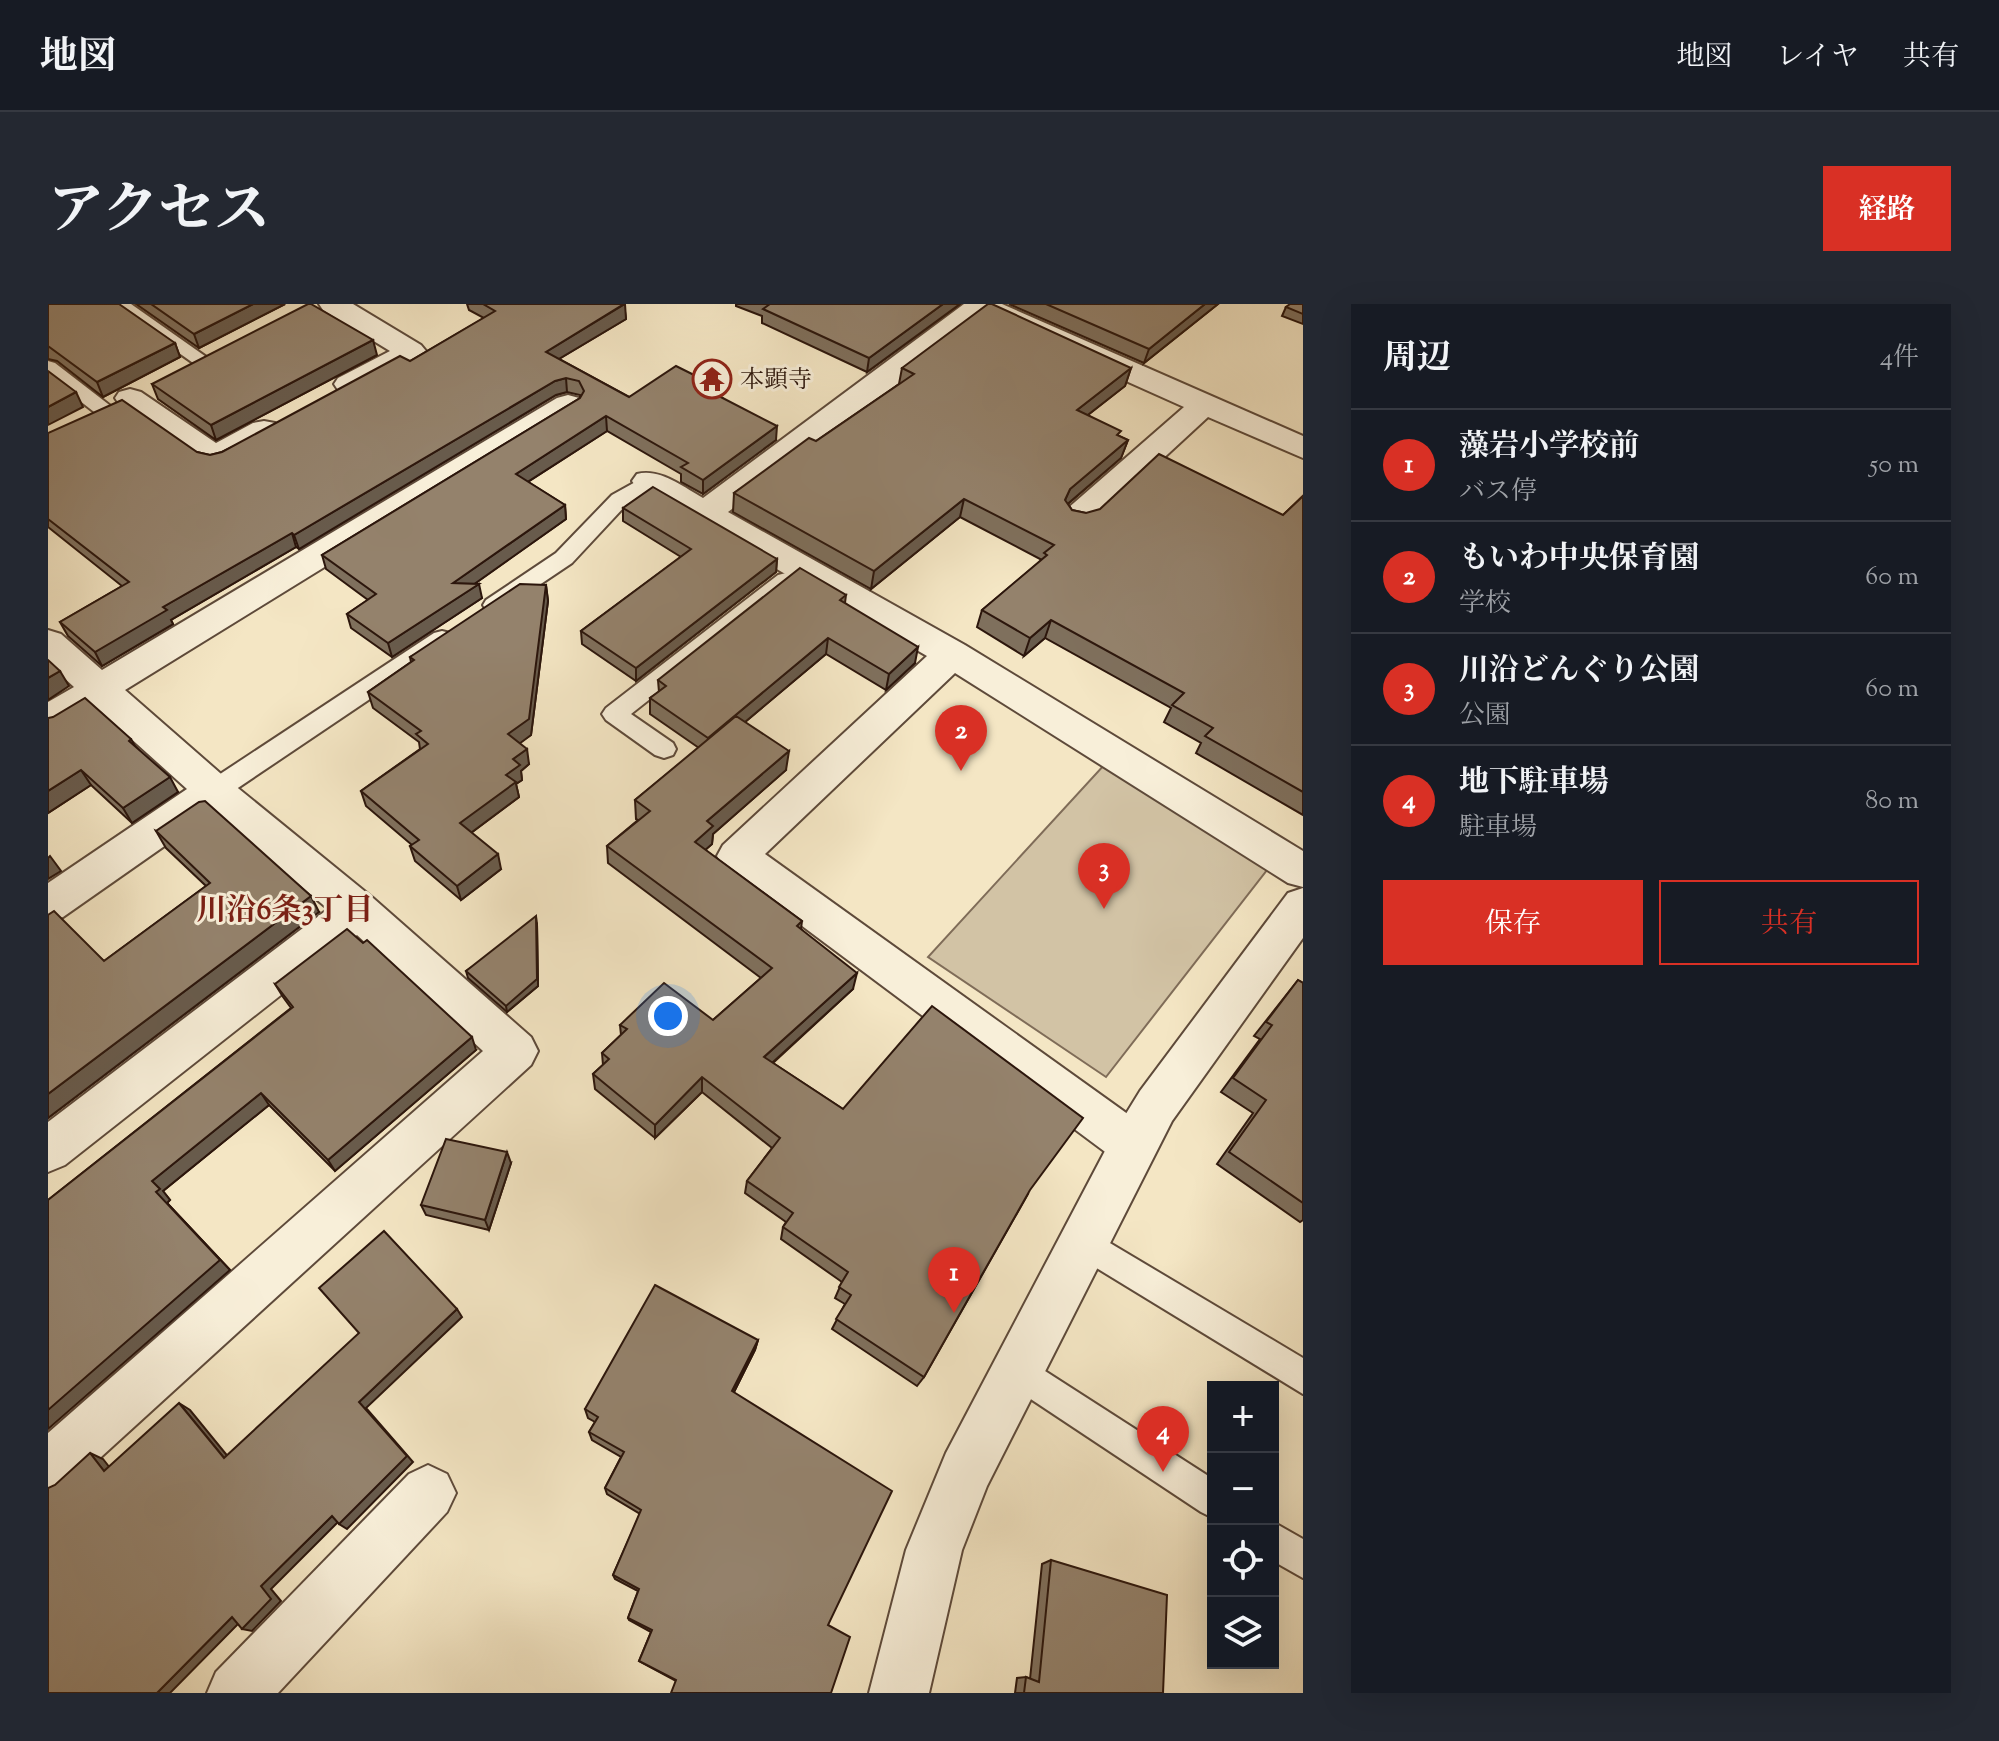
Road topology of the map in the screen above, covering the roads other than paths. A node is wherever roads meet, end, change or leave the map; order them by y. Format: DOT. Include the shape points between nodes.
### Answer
graph roads {
  1 [pos="119,304"];
  2 [pos="333,304"];
  3 [pos="980,305"];
  4 [pos="230,347"];
  5 [pos="48,367"];
  6 [pos="142,392"];
  7 [pos="327,396"];
  8 [pos="1206,403"];
  9 [pos="568,404"];
  10 [pos="285,419"];
  11 [pos="1303,448"];
  12 [pos="648,481"];
  13 [pos="704,514"];
  14 [pos="1079,517"];
  15 [pos="800,568"];
  16 [pos="48,643"];
  17 [pos="952,654"];
  18 [pos="101,688"];
  19 [pos="48,720"];
  20 [pos="664,749"];
  21 [pos="214,791"];
  22 [pos="1303,871"];
  23 [pos="48,905"];
  24 [pos="1303,905"];
  25 [pos="358,910"];
  26 [pos="1133,1145"];
  27 [pos="48,1150"];
  28 [pos="1083,1242"];
  29 [pos="1017,1370"];
  30 [pos="1303,1377"];
  31 [pos="48,1469"];
  32 [pos="428,1493"];
  33 [pos="1207,1496"];
  34 [pos="1279,1544"];
  35 [pos="1303,1560"];
  36 [pos="237,1693"];
  37 [pos="899,1693"];
  1 -- 6 [label="lane"];
  2 -- 7 [label="street" via="411,351"];
  3 -- 8 [label="street"];
  3 -- 13 [label="street"];
  4 -- 6 [label="street"];
  5 -- 6 [label="lane"];
  6 -- 10 [label="street" via="215,457"];
  8 -- 11 [label="street"];
  8 -- 14 [label="street"];
  9 -- 18 [label="street"];
  12 -- 13 [label="street"];
  12 -- 21 [label="lane" via="619,500 564,558"];
  13 -- 15 [label="street"];
  15 -- 17 [label="street"];
  15 -- 20 [label="lane" via="614,714"];
  16 -- 18 [label="street"];
  17 -- 22 [label="street"];
  17 -- 26 [label="street" via="737,856"];
  18 -- 19 [label="street"];
  18 -- 21 [label="street"];
  21 -- 23 [label="street"];
  21 -- 25 [label="street"];
  24 -- 26 [label="street"];
  25 -- 27 [label="street"];
  25 -- 31 [label="street" via="515,1051"];
  26 -- 28 [label="street"];
  28 -- 29 [label="street"];
  28 -- 30 [label="lane"];
  29 -- 33 [label="lane"];
  29 -- 37 [label="street" via="965,1472 934,1550"];
  32 -- 36 [label="street"];
  34 -- 35 [label="lane"];
}
